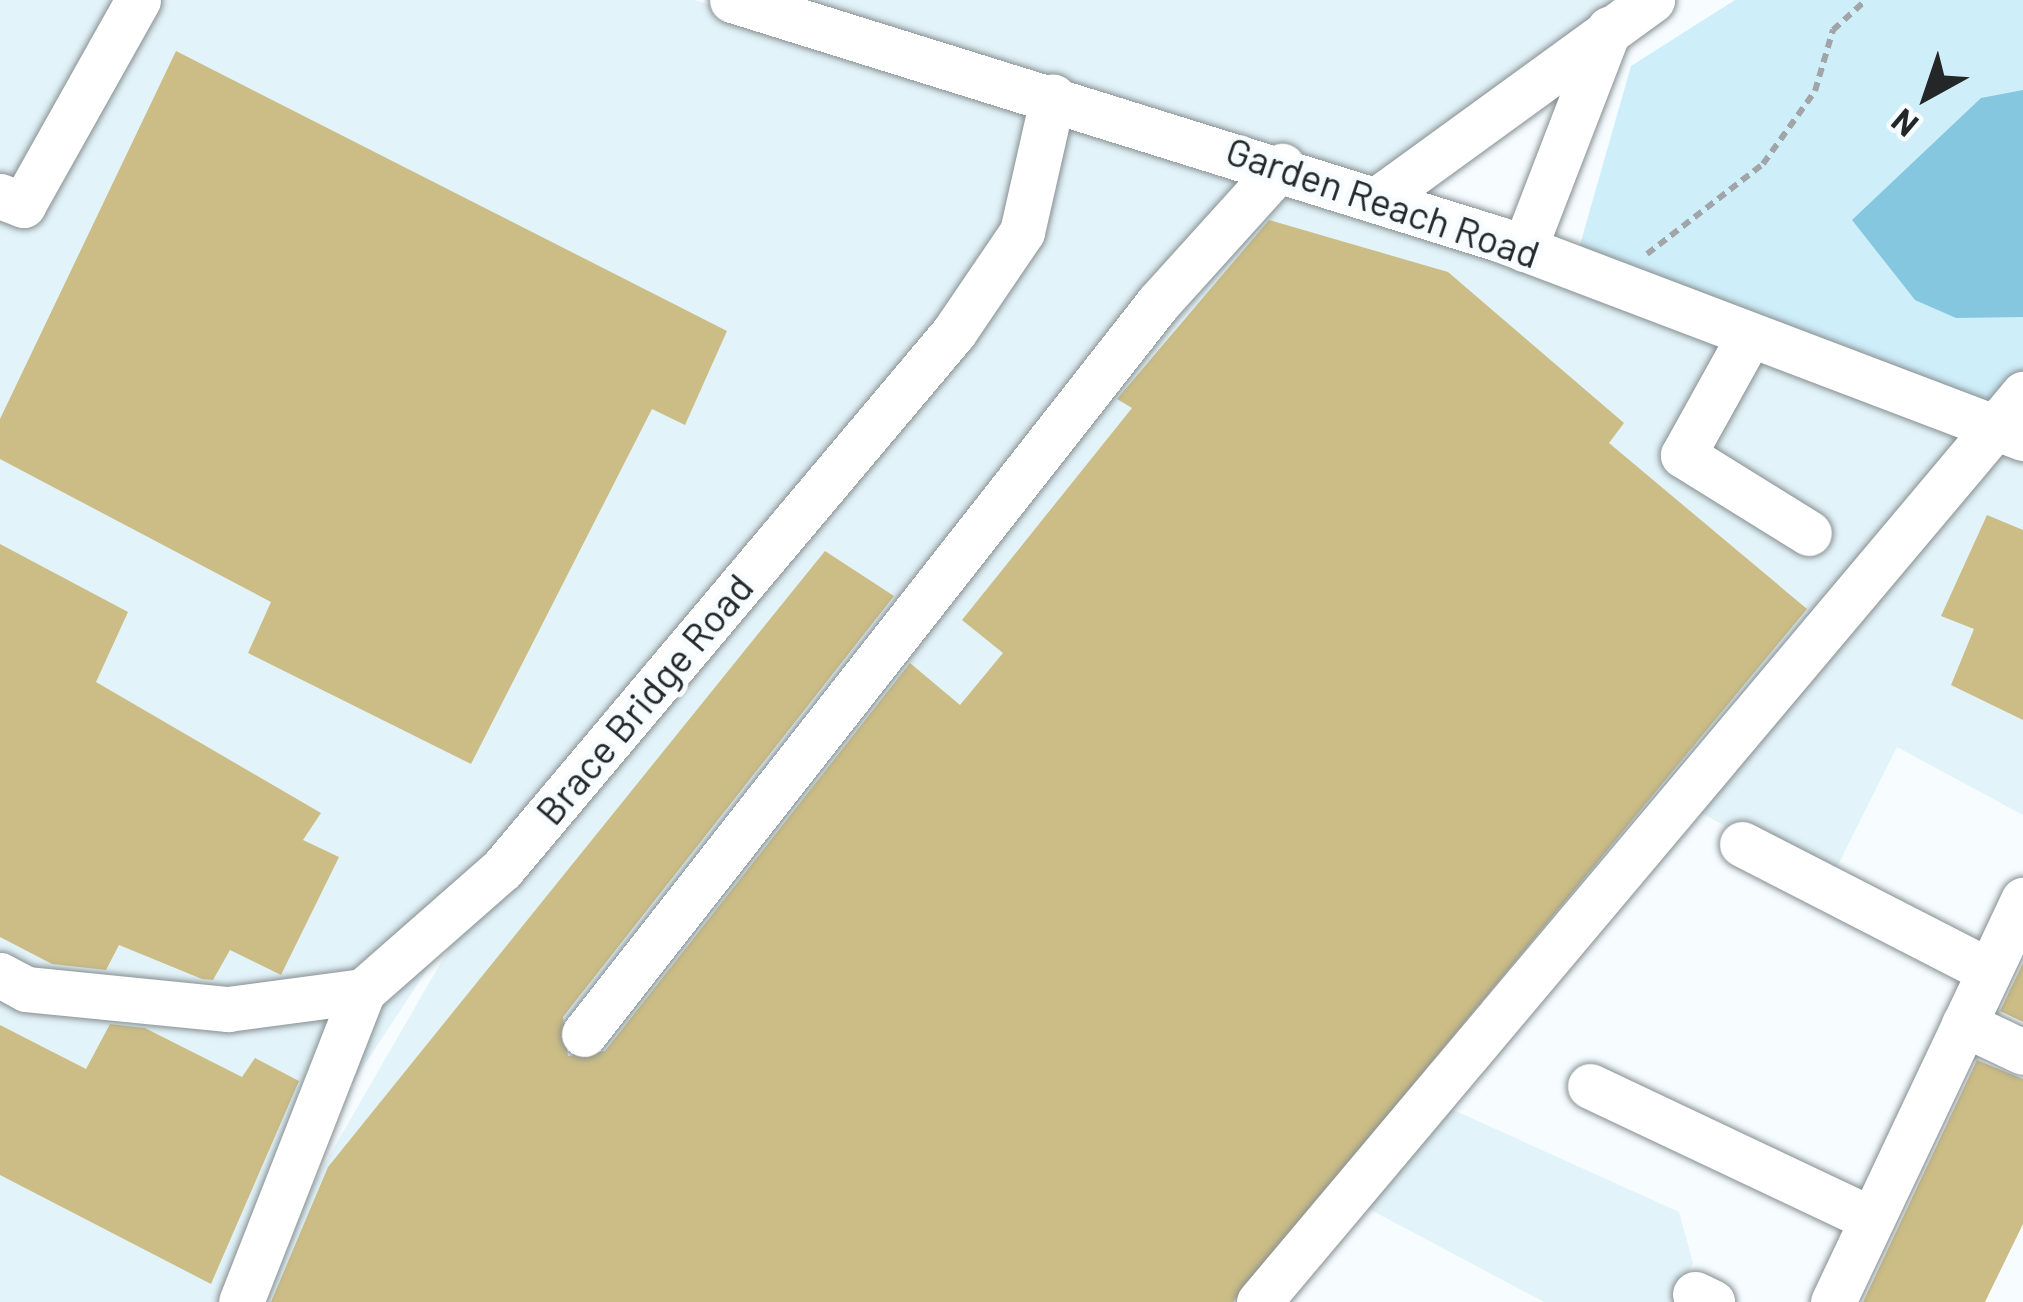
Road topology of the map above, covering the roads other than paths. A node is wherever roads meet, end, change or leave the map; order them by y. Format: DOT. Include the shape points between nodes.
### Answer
graph roads {
  1 [pos="138,0"];
  2 [pos="732,0"];
  3 [pos="1652,0"];
  4 [pos="1609,29"];
  5 [pos="1053,96"];
  6 [pos="1282,166"];
  7 [pos="0,196"];
  8 [pos="1378,199"];
  9 [pos="1524,249"];
  10 [pos="1749,336"];
  11 [pos="2023,394"];
  12 [pos="2006,431"];
  13 [pos="1809,533"];
  14 [pos="1742,844"];
  15 [pos="2023,900"];
  16 [pos="1989,971"];
  17 [pos="0,975"];
  18 [pos="363,991"];
  19 [pos="1964,1024"];
  20 [pos="584,1034"];
  21 [pos="2023,1052"];
  22 [pos="1590,1086"];
  23 [pos="1871,1219"];
  24 [pos="241,1302"];
  25 [pos="1259,1302"];
  26 [pos="1833,1302"];
  1 -- 7 [label="street" via="23,205"];
  2 -- 5 [label="street, Garden Reach Road"];
  3 -- 4 [label="street"];
  4 -- 8 [label="street"];
  4 -- 9 [label="street"];
  5 -- 6 [label="street, Garden Reach Road"];
  5 -- 18 [label="street, Brace Bridge Road" via="1022,232 954,332 502,868"];
  6 -- 8 [label="street, Garden Reach Road"];
  6 -- 20 [label="street" via="1158,303"];
  8 -- 9 [label="street, Garden Reach Road"];
  9 -- 10 [label="street, Garden Reach Road"];
  10 -- 12 [label="street, Garden Reach Road"];
  10 -- 13 [label="street" via="1683,455"];
  11 -- 12 [label="street"];
  12 -- 25 [label="street"];
  14 -- 16 [label="street"];
  15 -- 16 [label="street"];
  16 -- 19 [label="street"];
  17 -- 18 [label="street" via="26,989 228,1009"];
  18 -- 24 [label="street, Brace Bridge Road"];
  19 -- 21 [label="street"];
  19 -- 23 [label="street"];
  22 -- 23 [label="street"];
  23 -- 26 [label="street"];
}
